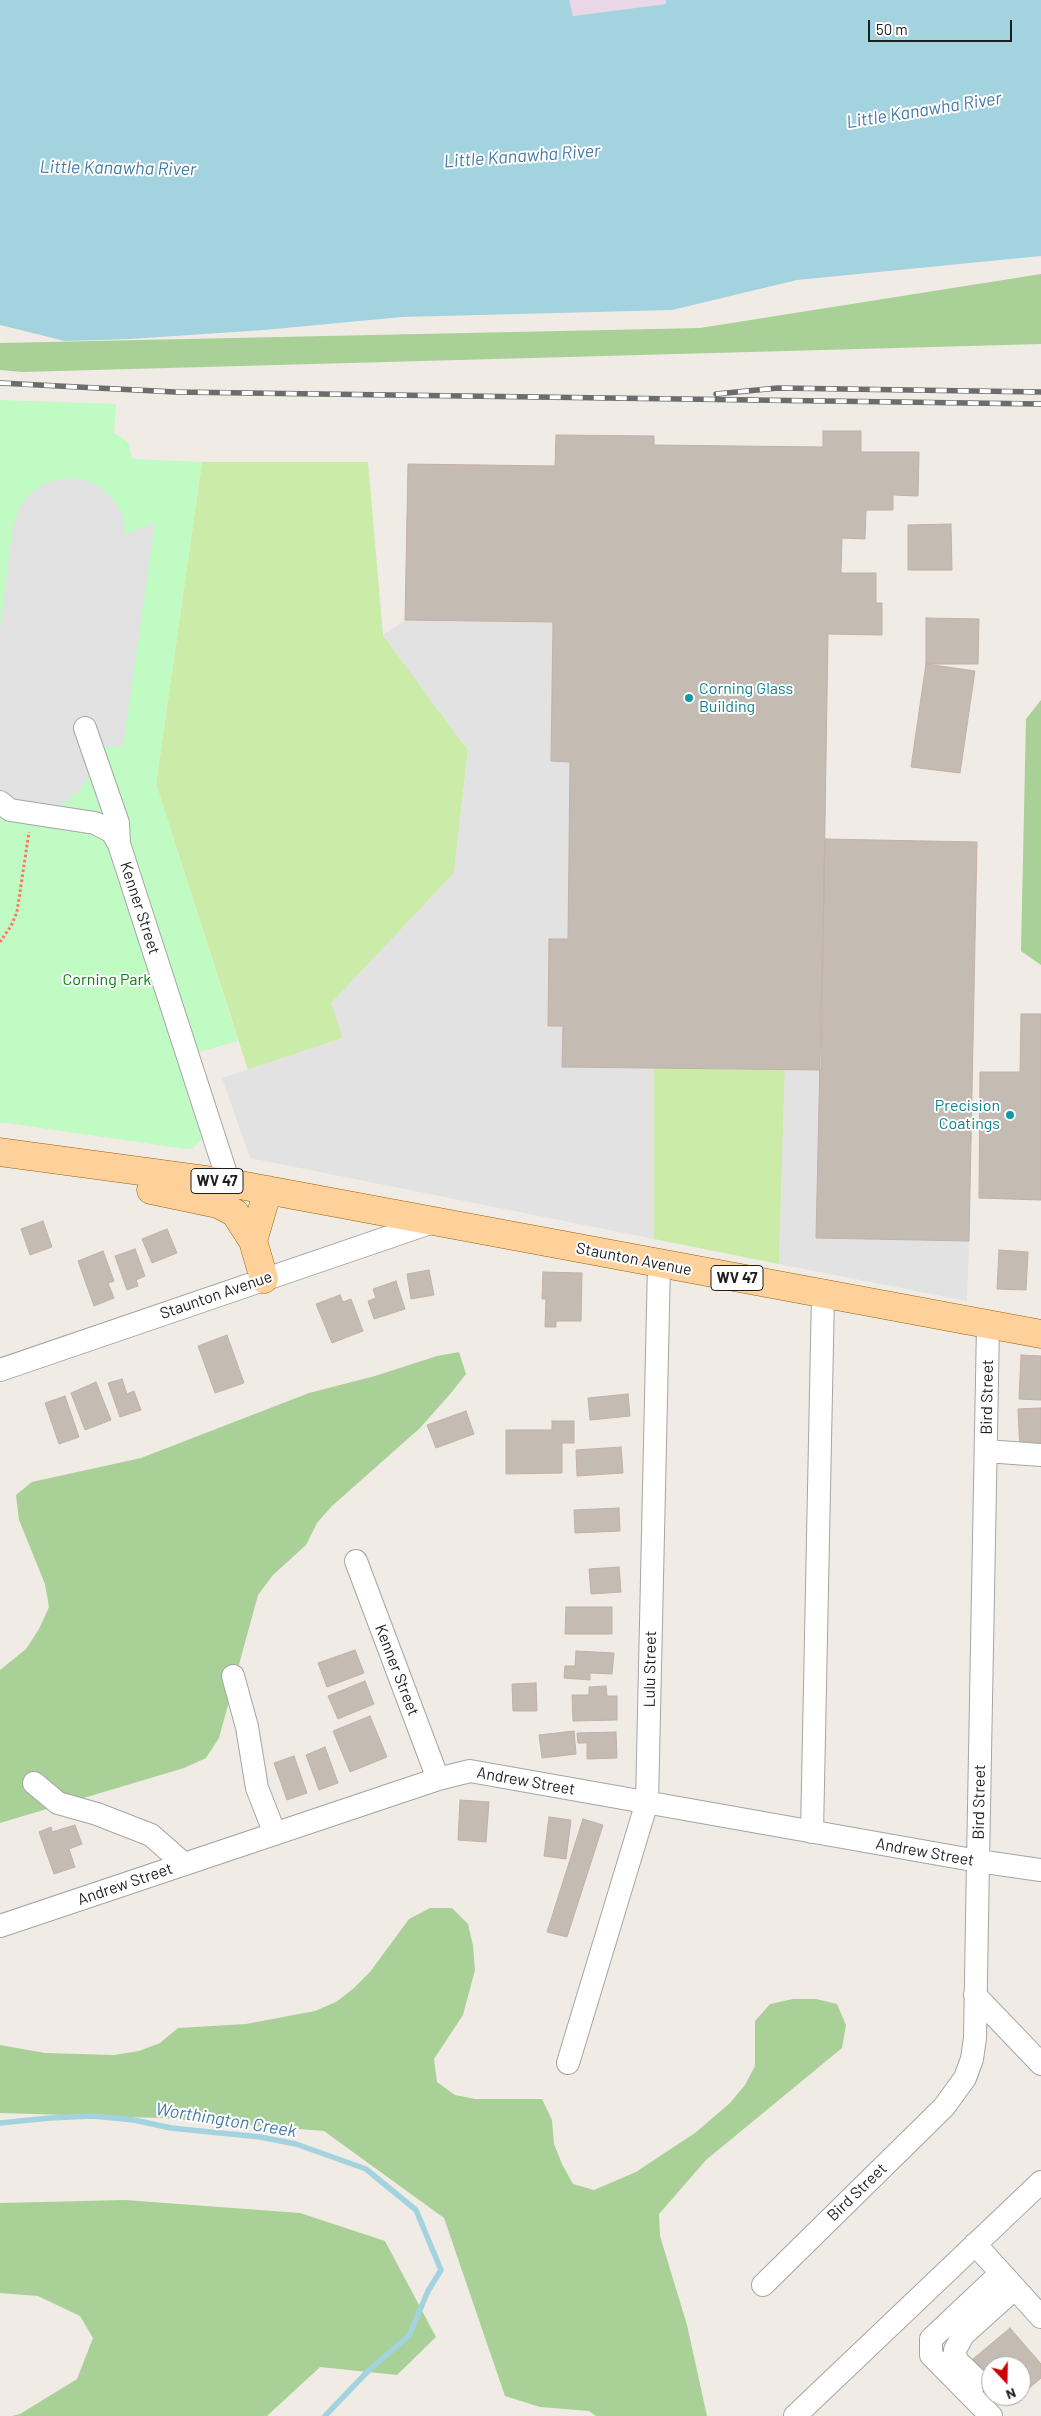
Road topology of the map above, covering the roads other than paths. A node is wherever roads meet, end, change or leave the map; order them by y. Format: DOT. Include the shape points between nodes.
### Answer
graph roads {
  1 [pos="85,728"];
  2 [pos="0,802"];
  3 [pos="119,844"];
  4 [pos="11,1154"];
  5 [pos="229,1183"];
  6 [pos="268,1190"];
  7 [pos="433,1222"];
  8 [pos="253,1241"];
  9 [pos="659,1264"];
  10 [pos="264,1279"];
  11 [pos="823,1294"];
  12 [pos="988,1325"];
  13 [pos="1041,1334"];
  14 [pos="0,1370"];
  15 [pos="986,1451"];
  16 [pos="1041,1455"];
  17 [pos="356,1561"];
  18 [pos="233,1676"];
  19 [pos="438,1779"];
  20 [pos="34,1783"];
  21 [pos="647,1802"];
  22 [pos="812,1832"];
  23 [pos="275,1834"];
  24 [pos="978,1861"];
  25 [pos="184,1864"];
  26 [pos="1041,1870"];
  27 [pos="0,1926"];
  28 [pos="975,1996"];
  29 [pos="568,2064"];
  30 [pos="1041,2064"];
  31 [pos="1041,2182"];
  32 [pos="975,2244"];
  33 [pos="1008,2281"];
  34 [pos="763,2285"];
  35 [pos="1041,2317"];
  36 [pos="981,2391"];
  37 [pos="794,2416"];
  1 -- 3 [label="street" via="118,823"];
  2 -- 3 [label="street, Kenner Street" via="10,810 104,826"];
  3 -- 5 [label="street, Kenner Street"];
  4 -- 5 [label="main road, Staunton Avenue / WV 47"];
  4 -- 8 [label="main road" via="74,1177 218,1204 235,1213"];
  5 -- 6 [label="main road, Staunton Avenue / WV 47"];
  6 -- 7 [label="main road, Staunton Avenue / WV 47"];
  6 -- 8 [label="main road"];
  7 -- 9 [label="main road, Staunton Avenue / WV 47"];
  7 -- 10 [label="street, Staunton Avenue"];
  8 -- 10 [label="main road"];
  9 -- 11 [label="main road, Staunton Avenue / WV 47"];
  9 -- 21 [label="street, Lulu Street"];
  10 -- 14 [label="street, Staunton Avenue"];
  11 -- 12 [label="main road, Staunton Avenue / WV 47"];
  11 -- 22 [label="street"];
  12 -- 13 [label="main road, Staunton Avenue / WV 47"];
  12 -- 15 [label="street, Bird Street"];
  15 -- 16 [label="street"];
  15 -- 24 [label="street, Bird Street"];
  17 -- 19 [label="street, Kenner Street"];
  18 -- 23 [label="street" via="247,1727 257,1788"];
  19 -- 21 [label="street, Andrew Street" via="470,1771"];
  19 -- 23 [label="street, Andrew Street"];
  20 -- 25 [label="street" via="58,1803 151,1835"];
  21 -- 22 [label="street, Andrew Street"];
  21 -- 29 [label="street, Lulu Street"];
  22 -- 24 [label="street, Andrew Street"];
  23 -- 25 [label="street, Andrew Street"];
  24 -- 26 [label="street, Andrew Street"];
  24 -- 28 [label="street, Bird Street"];
  25 -- 27 [label="street, Andrew Street"];
  28 -- 30 [label="street"];
  28 -- 34 [label="street, Bird Street" via="972,2059 956,2094"];
  31 -- 32 [label="street"];
  32 -- 33 [label="street"];
  32 -- 37 [label="street"];
  33 -- 35 [label="street"];
  33 -- 36 [label="street" via="963,2335 955,2350 956,2360"];
}
